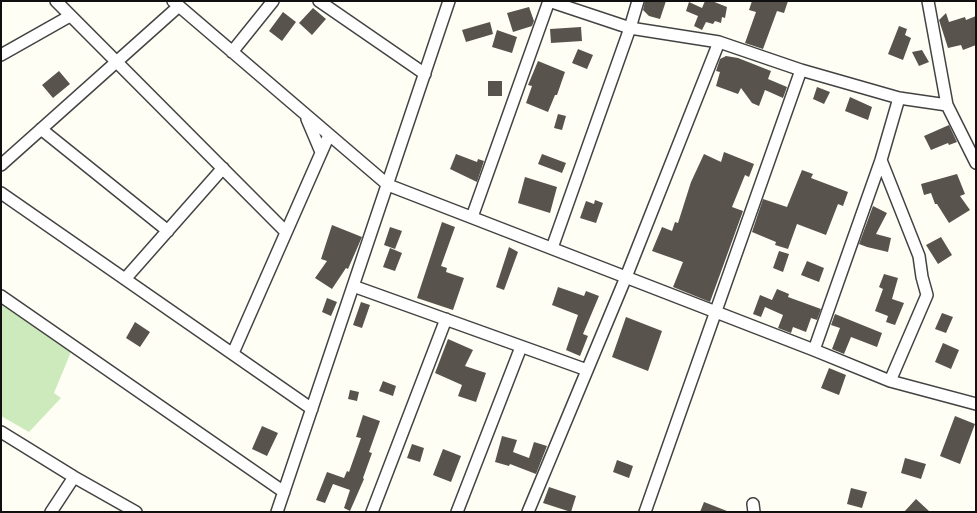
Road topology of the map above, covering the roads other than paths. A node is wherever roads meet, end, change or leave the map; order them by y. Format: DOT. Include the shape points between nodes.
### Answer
graph roads {
  1 [pos="56,1"];
  2 [pos="273,1"];
  3 [pos="318,1"];
  4 [pos="449,1"];
  5 [pos="549,1"];
  6 [pos="638,1"];
  7 [pos="928,1"];
  8 [pos="176,4"];
  9 [pos="70,16"];
  10 [pos="630,28"];
  11 [pos="719,42"];
  12 [pos="232,52"];
  13 [pos="1,56"];
  14 [pos="116,62"];
  15 [pos="801,70"];
  16 [pos="425,74"];
  17 [pos="899,98"];
  18 [pos="947,105"];
  19 [pos="306,115"];
  20 [pos="41,129"];
  21 [pos="329,135"];
  22 [pos="321,152"];
  23 [pos="881,160"];
  24 [pos="976,163"];
  25 [pos="1,165"];
  26 [pos="223,168"];
  27 [pos="388,185"];
  28 [pos="1,193"];
  29 [pos="472,217"];
  30 [pos="168,231"];
  31 [pos="286,232"];
  32 [pos="552,248"];
  33 [pos="626,277"];
  34 [pos="125,279"];
  35 [pos="353,286"];
  36 [pos="1,296"];
  37 [pos="715,311"];
  38 [pos="446,320"];
  39 [pos="521,346"];
  40 [pos="814,350"];
  41 [pos="233,354"];
  42 [pos="587,370"];
  43 [pos="890,381"];
  44 [pos="976,404"];
  45 [pos="312,409"];
  46 [pos="3,435"];
  47 [pos="74,478"];
  48 [pos="284,492"];
  49 [pos="51,512"];
  50 [pos="136,512"];
  51 [pos="277,512"];
  52 [pos="372,512"];
  53 [pos="457,512"];
  54 [pos="528,512"];
  55 [pos="644,512"];
  1 -- 9 [label="street"];
  2 -- 12 [label="street"];
  3 -- 16 [label="street"];
  4 -- 16 [label="street"];
  5 -- 10 [label="street"];
  5 -- 29 [label="street"];
  6 -- 10 [label="street"];
  7 -- 18 [label="street"];
  8 -- 12 [label="street"];
  8 -- 14 [label="street"];
  9 -- 13 [label="street"];
  9 -- 14 [label="street"];
  10 -- 11 [label="street"];
  10 -- 32 [label="street"];
  11 -- 15 [label="street"];
  11 -- 33 [label="street"];
  12 -- 19 [label="street"];
  14 -- 20 [label="street"];
  14 -- 26 [label="street"];
  15 -- 17 [label="street"];
  15 -- 37 [label="street"];
  16 -- 27 [label="street"];
  17 -- 18 [label="street"];
  17 -- 23 [label="street"];
  18 -- 24 [label="street"];
  19 -- 21 [label="street"];
  19 -- 22 [label="street"];
  20 -- 25 [label="street"];
  20 -- 30 [label="street"];
  21 -- 22 [label="street"];
  21 -- 27 [label="street"];
  22 -- 31 [label="street"];
  23 -- 40 [label="street"];
  23 -- 43 [label="street" via="919,256 928,295"];
  26 -- 30 [label="street"];
  26 -- 31 [label="street"];
  27 -- 29 [label="street"];
  27 -- 35 [label="street"];
  28 -- 34 [label="street"];
  29 -- 32 [label="street"];
  30 -- 34 [label="street"];
  31 -- 41 [label="street"];
  32 -- 33 [label="street"];
  33 -- 37 [label="street"];
  33 -- 42 [label="street"];
  34 -- 41 [label="street"];
  35 -- 38 [label="street"];
  35 -- 45 [label="street"];
  36 -- 48 [label="street"];
  37 -- 40 [label="street"];
  37 -- 55 [label="street"];
  38 -- 39 [label="street"];
  38 -- 52 [label="street"];
  39 -- 42 [label="street"];
  39 -- 53 [label="street"];
  40 -- 43 [label="street"];
  41 -- 45 [label="street"];
  42 -- 54 [label="street"];
  43 -- 44 [label="street"];
  45 -- 48 [label="street"];
  46 -- 47 [label="street"];
  47 -- 49 [label="street"];
  47 -- 50 [label="street"];
  48 -- 51 [label="street"];
}
